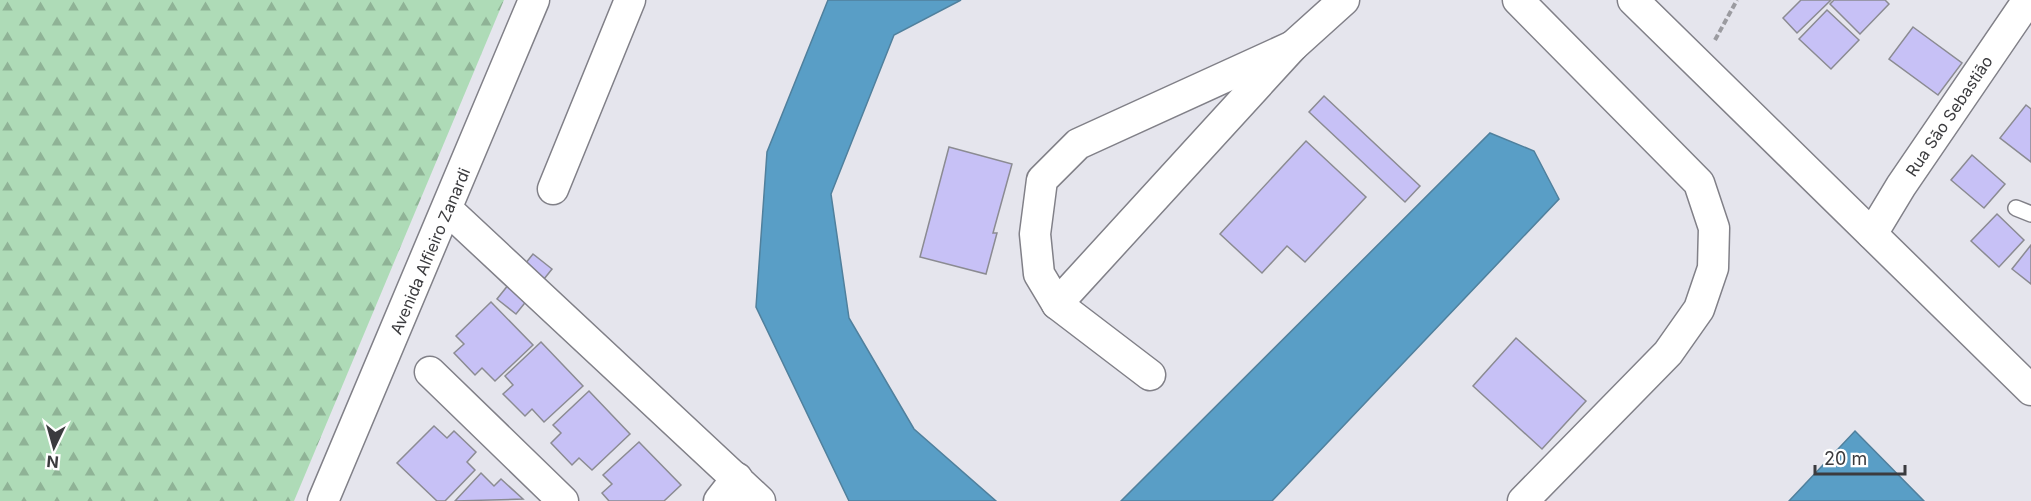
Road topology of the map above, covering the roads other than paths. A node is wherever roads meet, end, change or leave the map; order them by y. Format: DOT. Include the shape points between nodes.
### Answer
graph roads {
  1 [pos="534,0"];
  2 [pos="630,0"];
  3 [pos="1344,0"];
  4 [pos="1518,0"];
  5 [pos="1633,0"];
  6 [pos="2028,0"];
  7 [pos="1293,46"];
  8 [pos="553,189"];
  9 [pos="448,210"];
  10 [pos="1872,234"];
  11 [pos="1058,304"];
  12 [pos="430,372"];
  13 [pos="1150,375"];
  14 [pos="2031,390"];
  15 [pos="737,478"];
  16 [pos="323,501"];
  17 [pos="563,501"];
  18 [pos="719,501"];
  19 [pos="760,501"];
  20 [pos="1523,501"];
  1 -- 9 [label="street, Avenida Alfieiro Zanardi"];
  2 -- 8 [label="street"];
  3 -- 7 [label="street"];
  4 -- 20 [label="street" via="1699,183 1714,228 1713,268 1699,309 1668,353"];
  5 -- 10 [label="street"];
  6 -- 10 [label="street, Rua São Sebastião"];
  7 -- 11 [label="street"];
  7 -- 11 [label="street" via="1078,144 1042,180 1035,234 1039,274"];
  9 -- 15 [label="street"];
  9 -- 16 [label="street, Avenida Alfieiro Zanardi"];
  10 -- 14 [label="street"];
  11 -- 13 [label="street"];
  12 -- 17 [label="street"];
  15 -- 18 [label="street"];
  15 -- 19 [label="street"];
}
